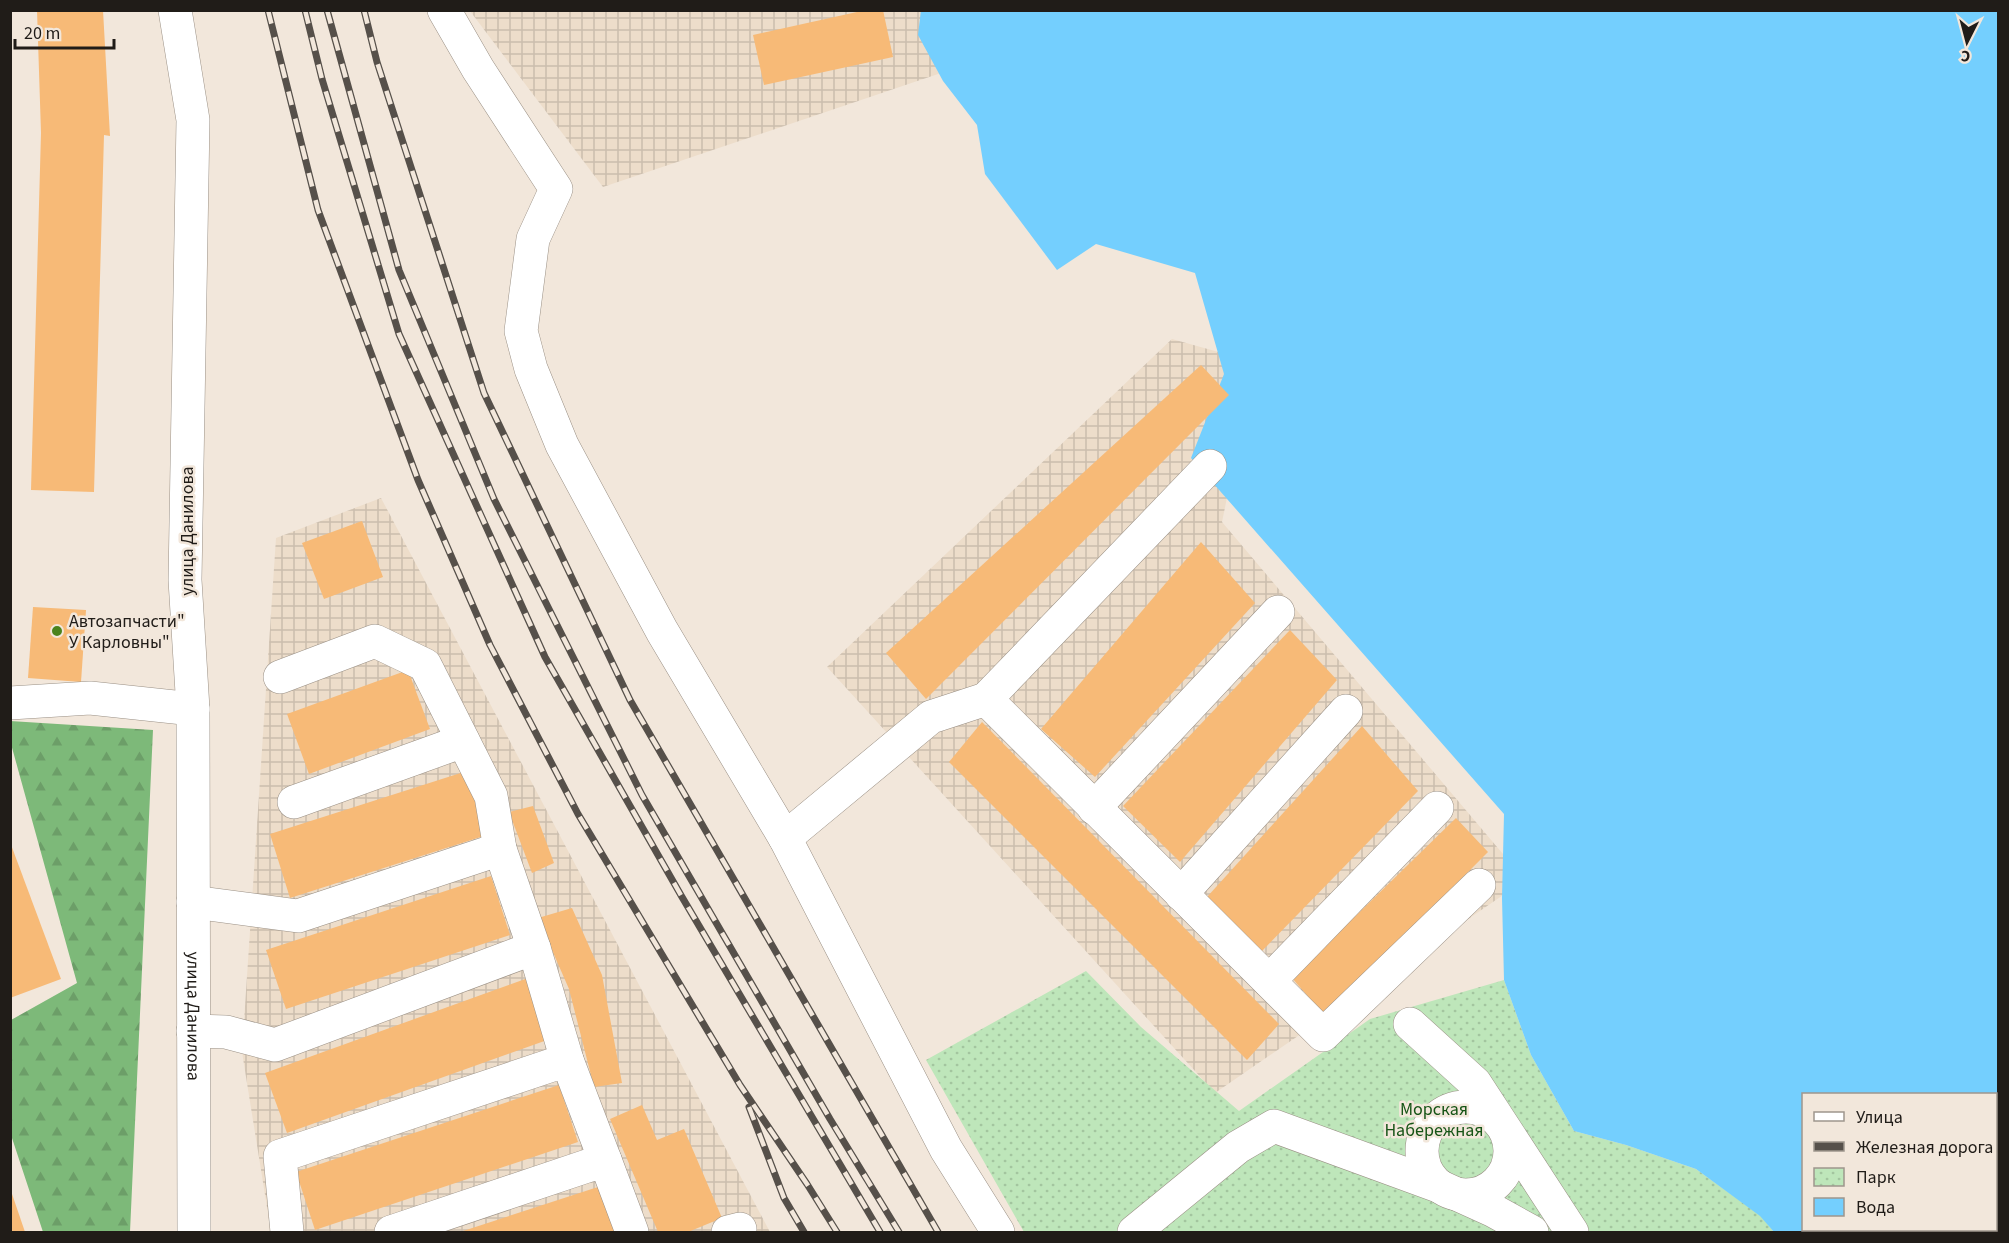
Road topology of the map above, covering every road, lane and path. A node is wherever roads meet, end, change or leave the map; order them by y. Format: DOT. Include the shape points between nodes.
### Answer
graph roads {
  1 [pos="175,10"];
  2 [pos="444,10"];
  3 [pos="1210,466"];
  4 [pos="1278,612"];
  5 [pos="280,677"];
  6 [pos="986,699"];
  7 [pos="10,703"];
  8 [pos="193,710"];
  9 [pos="1346,711"];
  10 [pos="463,741"];
  11 [pos="294,802"];
  12 [pos="1095,808"];
  13 [pos="1437,808"];
  14 [pos="785,838"];
  15 [pos="500,849"];
  16 [pos="1479,885"];
  17 [pos="1181,894"];
  18 [pos="194,902"];
  19 [pos="534,948"];
  20 [pos="1269,981"];
  21 [pos="1410,1024"];
  22 [pos="193,1031"];
  23 [pos="567,1060"];
  24 [pos="1499,1121"];
  25 [pos="605,1160"];
  26 [pos="1441,1187"];
  27 [pos="194,1233"];
  28 [pos="287,1233"];
  29 [pos="392,1233"];
  30 [pos="632,1233"];
  31 [pos="998,1233"];
  32 [pos="1134,1233"];
  33 [pos="1532,1233"];
  34 [pos="1572,1233"];
  1 -- 8 [label="main road, улица Данилова" via="193,120 185,579"];
  2 -- 14 [label="main road" via="556,189 533,239 521,331 531,369 562,445 662,631"];
  3 -- 6 [label="main road"];
  4 -- 12 [label="main road"];
  5 -- 10 [label="main road" via="375,641 425,664"];
  6 -- 12 [label="main road"];
  6 -- 14 [label="main road" via="931,717"];
  7 -- 8 [label="main road" via="90,698"];
  8 -- 18 [label="main road, улица Данилова"];
  9 -- 17 [label="main road"];
  10 -- 11 [label="main road"];
  10 -- 15 [label="main road" via="491,796"];
  12 -- 17 [label="main road"];
  13 -- 20 [label="main road"];
  14 -- 31 [label="main road" via="946,1149"];
  15 -- 18 [label="main road" via="298,916"];
  15 -- 19 [label="main road"];
  16 -- 20 [label="main road" via="1323,1035"];
  17 -- 20 [label="main road"];
  18 -- 22 [label="main road, улица Данилова"];
  19 -- 22 [label="main road" via="275,1045 226,1032"];
  19 -- 23 [label="main road"];
  21 -- 24 [label="main road" via="1475,1083"];
  22 -- 27 [label="main road, улица Данилова"];
  23 -- 25 [label="main road"];
  23 -- 28 [label="main road" via="280,1156"];
  24 -- 26 [label="main road" via="1510,1149 1509,1164 1498,1182 1471,1195 1455,1194"];
  24 -- 26 [label="main road" via="1476,1108 1460,1107 1434,1122 1423,1147 1424,1162"];
  24 -- 34 [label="main road"];
  25 -- 29 [label="main road"];
  25 -- 30 [label="main road"];
  26 -- 32 [label="main road" via="1274,1126 1238,1147"];
  26 -- 33 [label="main road"];
}
